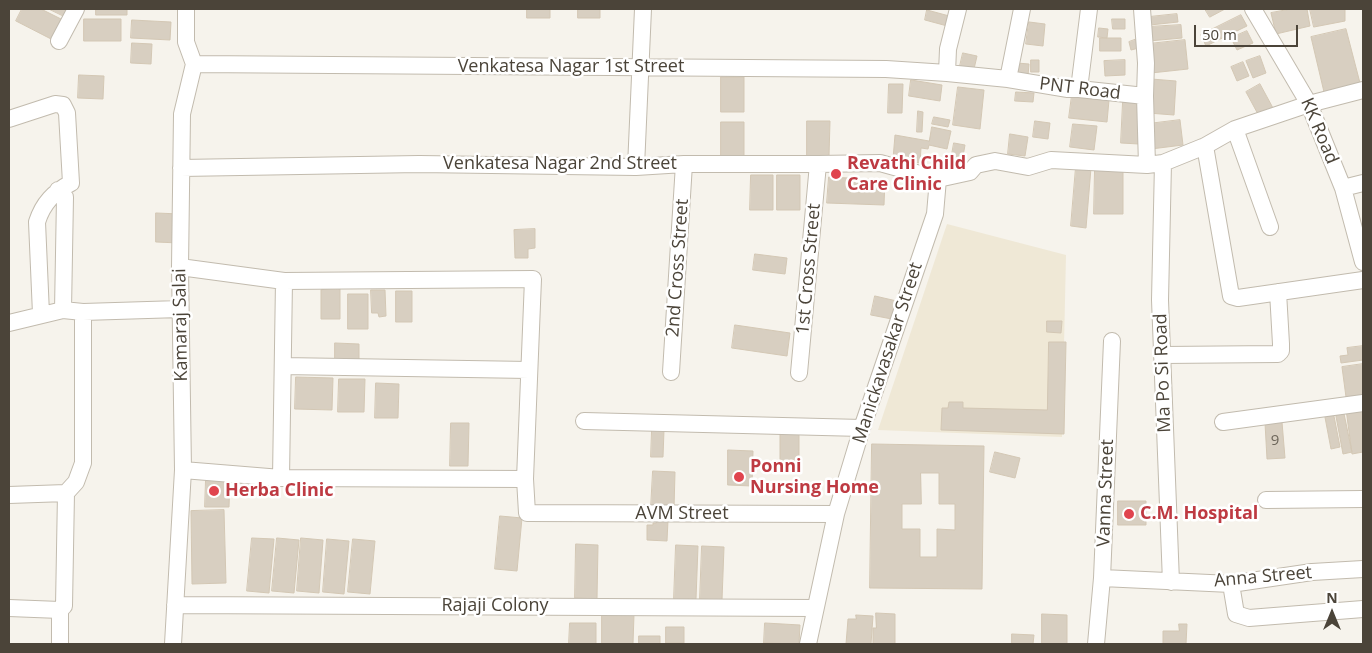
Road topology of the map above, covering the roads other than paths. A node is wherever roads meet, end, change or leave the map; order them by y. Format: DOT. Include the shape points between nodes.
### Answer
graph roads {
  1 [pos="76,9"];
  2 [pos="186,9"];
  3 [pos="643,9"];
  4 [pos="958,9"];
  5 [pos="1022,9"];
  6 [pos="1089,9"];
  7 [pos="1142,9"];
  8 [pos="1253,9"];
  9 [pos="60,41"];
  10 [pos="194,64"];
  11 [pos="640,67"];
  12 [pos="947,73"];
  13 [pos="1008,79"];
  14 [pos="1079,89"];
  15 [pos="1363,90"];
  16 [pos="1145,96"];
  17 [pos="1309,104"];
  18 [pos="9,119"];
  19 [pos="1235,128"];
  20 [pos="1205,146"];
  21 [pos="684,164"];
  22 [pos="818,164"];
  23 [pos="1155,164"];
  24 [pos="636,167"];
  25 [pos="181,168"];
  26 [pos="938,179"];
  27 [pos="1363,183"];
  28 [pos="1343,188"];
  29 [pos="58,190"];
  30 [pos="1270,227"];
  31 [pos="1363,262"];
  32 [pos="180,267"];
  33 [pos="1363,280"];
  34 [pos="284,281"];
  35 [pos="1278,292"];
  36 [pos="180,309"];
  37 [pos="63,310"];
  38 [pos="83,312"];
  39 [pos="41,314"];
  40 [pos="9,323"];
  41 [pos="1112,341"];
  42 [pos="1163,355"];
  43 [pos="283,366"];
  44 [pos="529,370"];
  45 [pos="671,372"];
  46 [pos="799,373"];
  47 [pos="1363,403"];
  48 [pos="584,421"];
  49 [pos="1224,422"];
  50 [pos="862,428"];
  51 [pos="183,470"];
  52 [pos="281,478"];
  53 [pos="525,479"];
  54 [pos="66,493"];
  55 [pos="9,495"];
  56 [pos="1363,499"];
  57 [pos="1266,500"];
  58 [pos="836,514"];
  59 [pos="1363,569"];
  60 [pos="1102,578"];
  61 [pos="1171,582"];
  62 [pos="1231,584"];
  63 [pos="175,605"];
  64 [pos="9,608"];
  65 [pos="815,608"];
  66 [pos="1363,609"];
  67 [pos="60,610"];
  68 [pos="60,644"];
  69 [pos="173,644"];
  70 [pos="808,644"];
  71 [pos="1096,644"];
  1 -- 9 [label="street"];
  2 -- 10 [label="street" via="186,42"];
  3 -- 11 [label="street"];
  4 -- 12 [label="street" via="948,49"];
  5 -- 13 [label="street"];
  6 -- 14 [label="street"];
  7 -- 16 [label="street"];
  8 -- 17 [label="street, KK Road"];
  10 -- 11 [label="street, Venkatesa Nagar 1st Street"];
  10 -- 25 [label="street, Kamaraj Salai" via="182,114"];
  11 -- 12 [label="street, Venkatesa Nagar 1st Street" via="886,69"];
  11 -- 24 [label="street"];
  12 -- 13 [label="street, PNT Road"];
  13 -- 14 [label="street, PNT Road"];
  14 -- 16 [label="street, PNT Road"];
  15 -- 17 [label="street"];
  16 -- 23 [label="street, PNT Road"];
  17 -- 19 [label="street"];
  17 -- 28 [label="street, KK Road"];
  18 -- 29 [label="street" via="63,104 67,112 71,183"];
  19 -- 20 [label="street"];
  19 -- 30 [label="street"];
  20 -- 23 [label="street"];
  20 -- 35 [label="street" via="1229,292 1238,298"];
  21 -- 22 [label="street, Venkatesa Nagar 2nd Street"];
  21 -- 24 [label="street, Venkatesa Nagar 2nd Street"];
  21 -- 45 [label="street, 2nd Cross Street"];
  22 -- 26 [label="street, Venkatesa Nagar 2nd Street" via="880,162"];
  22 -- 46 [label="street, 1st Cross Street"];
  23 -- 26 [label="street" via="1051,160 1028,167 995,161 976,165 970,172"];
  23 -- 42 [label="street, Ma Po Si Road"];
  24 -- 25 [label="street, Venkatesa Nagar 2nd Street" via="419,164"];
  25 -- 32 [label="street, Kamaraj Salai"];
  26 -- 50 [label="street, Manickavasakar Street" via="935,214"];
  27 -- 28 [label="street"];
  28 -- 31 [label="street, KK Road"];
  29 -- 37 [label="street" via="65,198"];
  29 -- 39 [label="street" via="41,209 37,222"];
  32 -- 34 [label="street"];
  32 -- 36 [label="street, Kamaraj Salai"];
  33 -- 35 [label="street"];
  34 -- 43 [label="street"];
  34 -- 44 [label="street" via="533,279"];
  35 -- 42 [label="street" via="1281,344 1278,354"];
  36 -- 38 [label="street"];
  36 -- 51 [label="street, Kamaraj Salai"];
  37 -- 38 [label="street"];
  37 -- 39 [label="street"];
  38 -- 54 [label="street" via="83,463 76,482"];
  39 -- 40 [label="street"];
  41 -- 60 [label="street, Vanna Street"];
  42 -- 61 [label="street, Ma Po Si Road"];
  43 -- 44 [label="street"];
  43 -- 52 [label="street"];
  44 -- 53 [label="street"];
  47 -- 49 [label="street"];
  48 -- 50 [label="street"];
  50 -- 58 [label="street, Manickavasakar Street"];
  51 -- 52 [label="street"];
  51 -- 63 [label="street, Kamaraj Salai"];
  52 -- 53 [label="street"];
  53 -- 58 [label="street, AVM Street" via="527,513"];
  54 -- 55 [label="street"];
  54 -- 67 [label="street" via="64,606"];
  56 -- 57 [label="street"];
  58 -- 65 [label="street, Manickavasakar Street"];
  59 -- 62 [label="street, Anna Street" via="1312,572"];
  60 -- 61 [label="street, Anna Street"];
  60 -- 71 [label="street, Vanna Street"];
  61 -- 62 [label="street, Anna Street"];
  62 -- 66 [label="street" via="1236,614 1249,618"];
  63 -- 65 [label="street, Rajaji Colony"];
  63 -- 69 [label="street, Kamaraj Salai"];
  64 -- 67 [label="street"];
  65 -- 70 [label="street, Manickavasakar Street"];
  67 -- 68 [label="street"];
}
